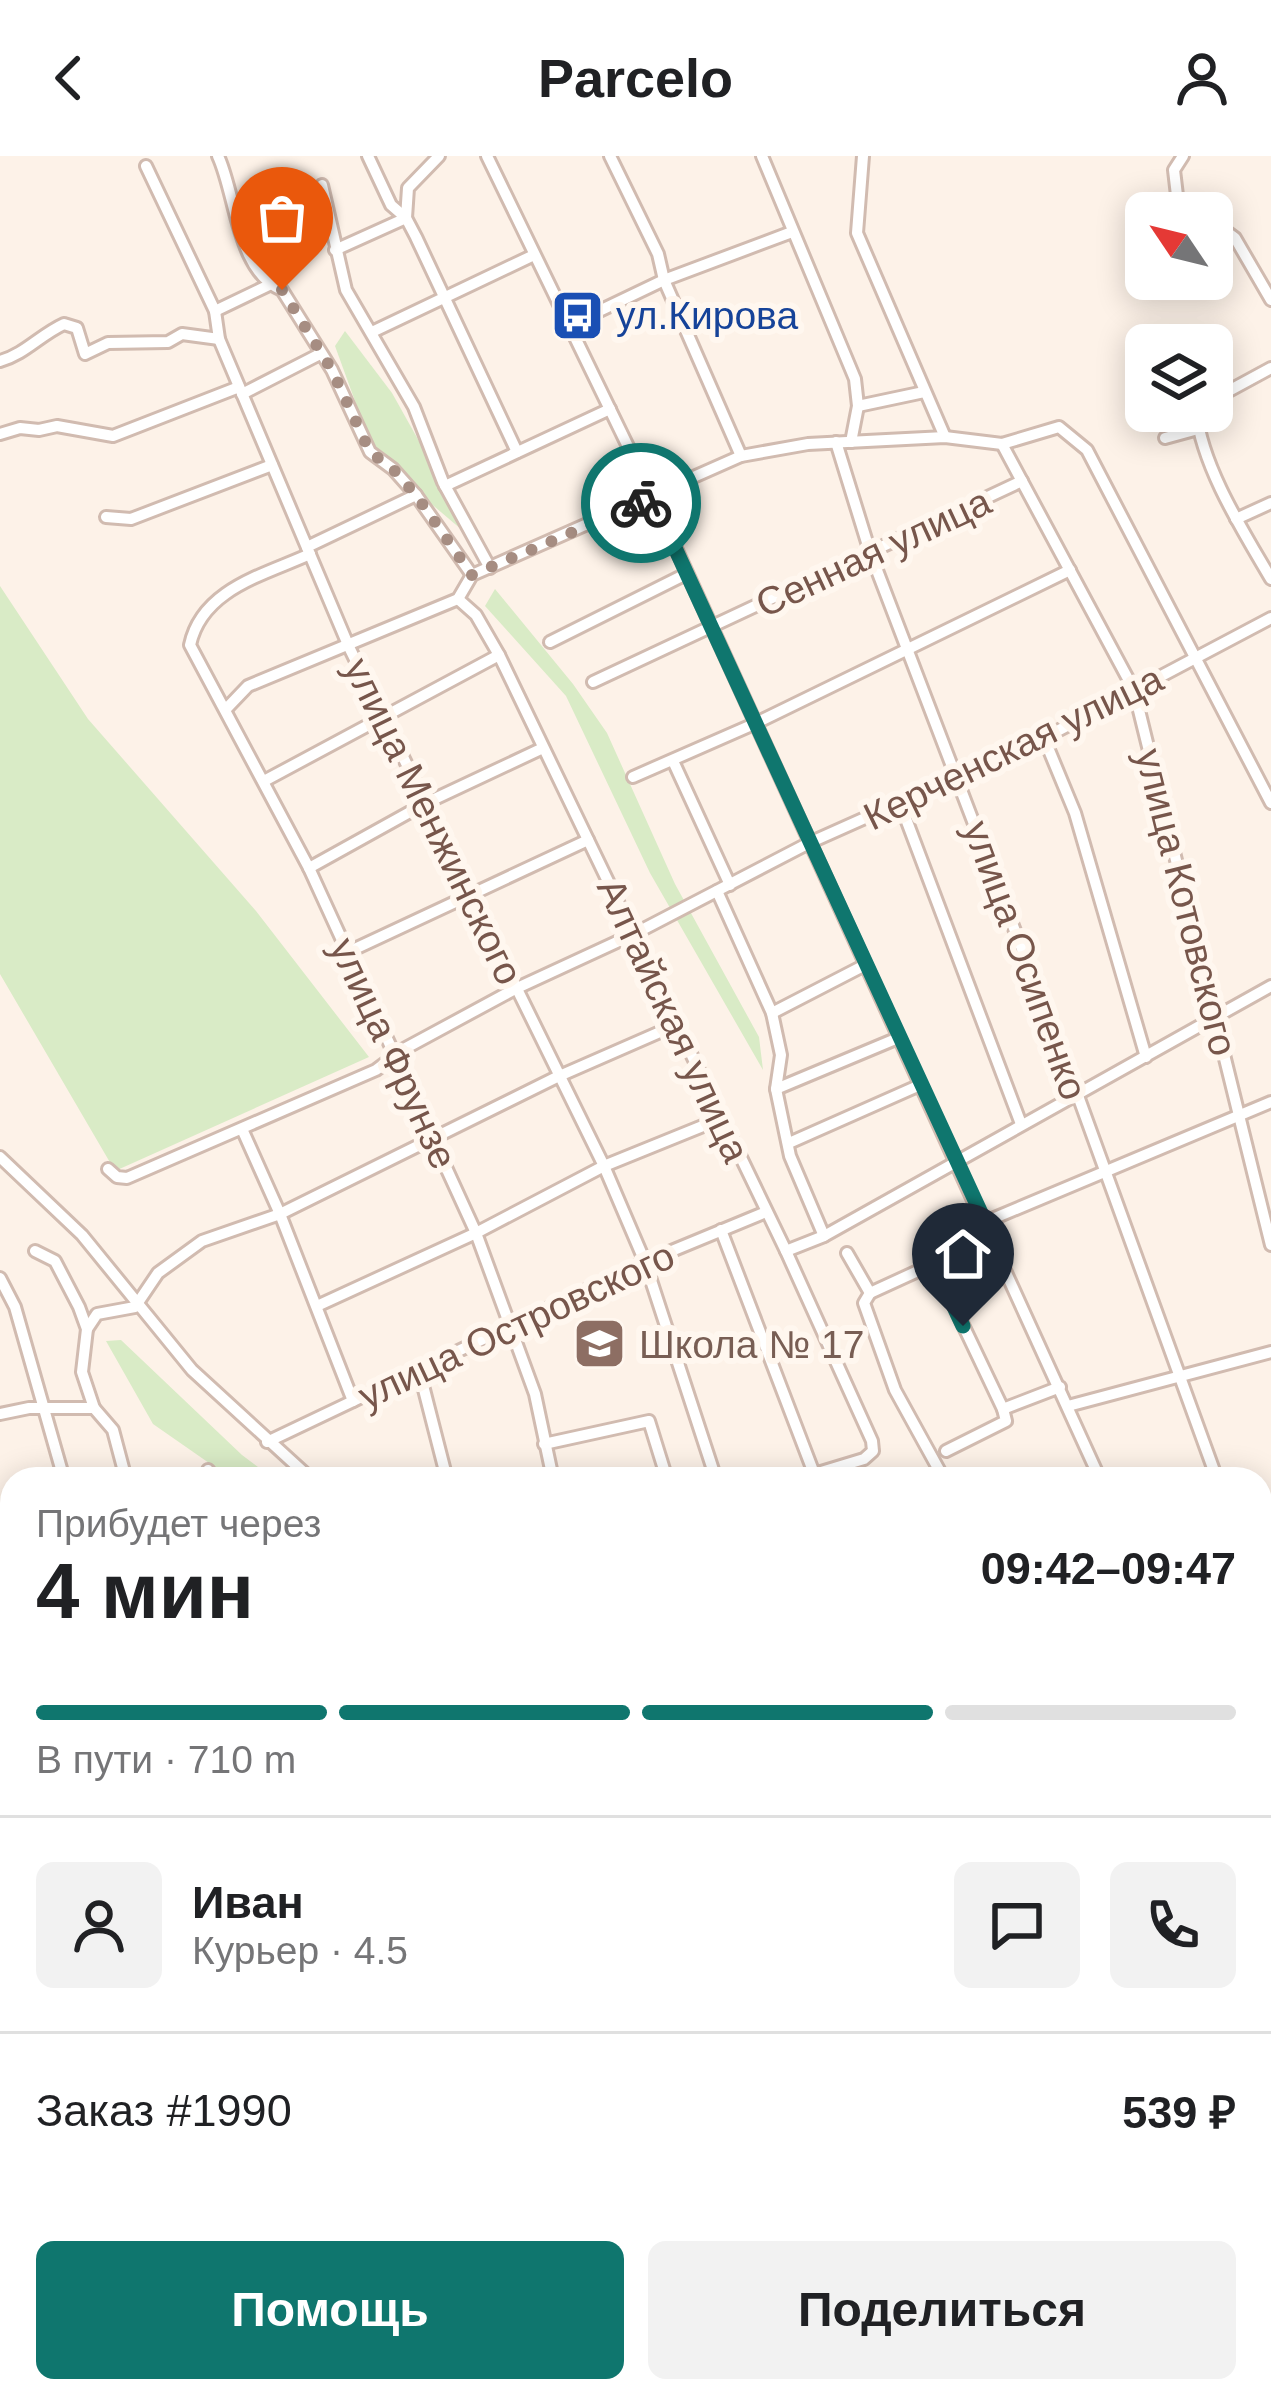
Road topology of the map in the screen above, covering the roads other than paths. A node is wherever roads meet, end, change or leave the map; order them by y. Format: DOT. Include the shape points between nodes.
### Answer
graph roads {
  1 [pos="218,156"];
  2 [pos="368,156"];
  3 [pos="439,156"];
  4 [pos="487,156"];
  5 [pos="610,156"];
  6 [pos="762,156"];
  7 [pos="862,156"];
  8 [pos="1183,156"];
  9 [pos="146,166"];
  10 [pos="322,185"];
  11 [pos="1177,192"];
  12 [pos="406,218"];
  13 [pos="792,232"];
  14 [pos="1233,237"];
  15 [pos="335,250"];
  16 [pos="534,254"];
  17 [pos="664,280"];
  18 [pos="269,285"];
  19 [pos="443,295"];
  20 [pos="1271,300"];
  21 [pos="215,311"];
  22 [pos="570,325"];
  23 [pos="372,332"];
  24 [pos="219,339"];
  25 [pos="320,355"];
  26 [pos="0,361"];
  27 [pos="1271,368"];
  28 [pos="1233,389"];
  29 [pos="241,390"];
  30 [pos="924,392"];
  31 [pos="858,406"];
  32 [pos="610,409"];
  33 [pos="1183,432"];
  34 [pos="1200,432"];
  35 [pos="0,434"];
  36 [pos="944,437"];
  37 [pos="1165,437"];
  38 [pos="836,442"];
  39 [pos="850,442"];
  40 [pos="1002,444"];
  41 [pos="517,452"];
  42 [pos="741,456"];
  43 [pos="272,465"];
  44 [pos="1022,481"];
  45 [pos="445,486"];
  46 [pos="416,495"];
  47 [pos="652,498"];
  48 [pos="1271,502"];
  49 [pos="106,517"];
  50 [pos="1236,519"];
  51 [pos="308,550"];
  52 [pos="870,552"];
  53 [pos="490,568"];
  54 [pos="1070,570"];
  55 [pos="686,574"];
  56 [pos="472,575"];
  57 [pos="1271,580"];
  58 [pos="458,598"];
  59 [pos="1271,618"];
  60 [pos="710,629"];
  61 [pos="550,642"];
  62 [pos="349,646"];
  63 [pos="908,649"];
  64 [pos="499,656"];
  65 [pos="1193,659"];
  66 [pos="593,682"];
  67 [pos="1134,689"];
  68 [pos="226,709"];
  69 [pos="385,717"];
  70 [pos="754,724"];
  71 [pos="1044,738"];
  72 [pos="543,748"];
  73 [pos="673,761"];
  74 [pos="957,775"];
  75 [pos="633,777"];
  76 [pos="264,781"];
  77 [pos="428,802"];
  78 [pos="900,803"];
  79 [pos="1271,803"];
  80 [pos="588,840"];
  81 [pos="809,843"];
  82 [pos="309,868"];
  83 [pos="730,885"];
  84 [pos="717,891"];
  85 [pos="470,896"];
  86 [pos="634,934"];
  87 [pos="346,953"];
  88 [pos="865,965"];
  89 [pos="1271,986"];
  90 [pos="515,989"];
  91 [pos="772,1013"];
  92 [pos="1217,1017"];
  93 [pos="676,1025"];
  94 [pos="898,1038"];
  95 [pos="1146,1057"];
  96 [pos="393,1058"];
  97 [pos="557,1077"];
  98 [pos="920,1085"];
  99 [pos="776,1088"];
  100 [pos="1077,1093"];
  101 [pos="1271,1102"];
  102 [pos="1239,1115"];
  103 [pos="720,1119"];
  104 [pos="1021,1124"];
  105 [pos="242,1129"];
  106 [pos="434,1138"];
  107 [pos="789,1143"];
  108 [pos="0,1157"];
  109 [pos="954,1161"];
  110 [pos="604,1166"];
  111 [pos="109,1169"];
  112 [pos="1103,1173"];
  113 [pos="766,1212"];
  114 [pos="280,1214"];
  115 [pos="985,1222"];
  116 [pos="721,1230"];
  117 [pos="476,1233"];
  118 [pos="824,1236"];
  119 [pos="992,1237"];
  120 [pos="1271,1245"];
  121 [pos="35,1251"];
  122 [pos="786,1251"];
  123 [pos="849,1256"];
  124 [pos="645,1262"];
  125 [pos="934,1264"];
  126 [pos="0,1278"];
  127 [pos="870,1293"];
  128 [pos="139,1303"];
  129 [pos="317,1306"];
  130 [pos="512,1326"];
  131 [pos="86,1329"];
  132 [pos="1271,1352"];
  133 [pos="418,1370"];
  134 [pos="1179,1375"];
  135 [pos="1060,1387"];
  136 [pos="353,1401"];
  137 [pos="1068,1406"];
  138 [pos="46,1408"];
  139 [pos="94,1408"];
  140 [pos="1003,1409"];
  141 [pos="0,1414"];
  142 [pos="267,1442"];
  143 [pos="544,1444"];
  144 [pos="946,1451"];
  145 [pos="61,1467"];
  146 [pos="122,1467"];
  147 [pos="297,1467"];
  148 [pos="444,1467"];
  149 [pos="550,1467"];
  150 [pos="664,1467"];
  151 [pos="712,1467"];
  152 [pos="811,1467"];
  153 [pos="842,1467"];
  154 [pos="937,1467"];
  155 [pos="1092,1467"];
  156 [pos="1213,1467"];
  1 -- 18 [label="street" via="231,184 232,214"];
  2 -- 12 [label="street" via="391,206"];
  3 -- 12 [label="street" via="408,188"];
  4 -- 16 [label="street"];
  5 -- 17 [label="street"];
  6 -- 13 [label="street"];
  7 -- 30 [label="street" via="857,233"];
  8 -- 11 [label="street" via="1174,170"];
  9 -- 21 [label="street, улица Менжинского"];
  10 -- 15 [label="street"];
  12 -- 15 [label="street"];
  12 -- 19 [label="street"];
  13 -- 17 [label="street"];
  13 -- 31 [label="street" via="855,379"];
  14 -- 20 [label="street"];
  15 -- 23 [label="street" via="346,290"];
  16 -- 19 [label="street"];
  16 -- 22 [label="street"];
  17 -- 22 [label="street"];
  17 -- 42 [label="street"];
  18 -- 21 [label="street"];
  18 -- 25 [label="street" via="282,290"];
  19 -- 23 [label="street"];
  19 -- 41 [label="street"];
  21 -- 24 [label="street, улица Менжинского"];
  22 -- 32 [label="street"];
  23 -- 45 [label="street"];
  24 -- 26 [label="street" via="182,334 168,342 108,343 85,354 77,328 64,323"];
  24 -- 29 [label="street, улица Менжинского"];
  25 -- 29 [label="street"];
  25 -- 46 [label="street" via="370,452"];
  27 -- 28 [label="street"];
  29 -- 35 [label="street" via="113,436 57,426"];
  29 -- 43 [label="street, улица Менжинского"];
  30 -- 31 [label="street"];
  30 -- 36 [label="street"];
  31 -- 39 [label="street"];
  32 -- 41 [label="street"];
  32 -- 47 [label="street"];
  33 -- 37 [label="street"];
  34 -- 50 [label="street"];
  36 -- 39 [label="street"];
  36 -- 40 [label="street"];
  38 -- 39 [label="street"];
  38 -- 42 [label="street"];
  38 -- 52 [label="street, улица Осипенко"];
  40 -- 44 [label="street, улица Котовского"];
  40 -- 65 [label="street" via="1059,427 1087,450"];
  41 -- 45 [label="street"];
  42 -- 47 [label="street"];
  43 -- 49 [label="street" via="131,519"];
  43 -- 51 [label="street, улица Менжинского"];
  44 -- 52 [label="street, Сенная улица"];
  44 -- 54 [label="street, улица Котовского"];
  45 -- 53 [label="street"];
  46 -- 51 [label="street"];
  46 -- 56 [label="street"];
  47 -- 53 [label="street"];
  47 -- 55 [label="street"];
  48 -- 50 [label="street"];
  50 -- 57 [label="street"];
  51 -- 62 [label="street, улица Менжинского"];
  51 -- 68 [label="street, улица Фрунзе" via="225,592 194,628 190,645"];
  52 -- 60 [label="street, Сенная улица"];
  52 -- 63 [label="street, улица Осипенко"];
  53 -- 56 [label="street"];
  54 -- 63 [label="street"];
  54 -- 67 [label="street, улица Котовского"];
  55 -- 60 [label="street"];
  55 -- 61 [label="street"];
  56 -- 58 [label="street"];
  58 -- 62 [label="street"];
  58 -- 64 [label="street, Алтайская улица"];
  59 -- 65 [label="street, Керченская улица"];
  60 -- 66 [label="street, Сенная улица"];
  60 -- 70 [label="street"];
  62 -- 68 [label="street" via="248,686"];
  62 -- 69 [label="street, улица Менжинского"];
  63 -- 70 [label="street"];
  63 -- 74 [label="street, улица Осипенко"];
  64 -- 69 [label="street"];
  64 -- 72 [label="street, Алтайская улица"];
  65 -- 67 [label="street, Керченская улица"];
  65 -- 79 [label="street"];
  67 -- 71 [label="street, Керченская улица"];
  67 -- 92 [label="street, улица Котовского"];
  68 -- 76 [label="street, улица Фрунзе"];
  69 -- 76 [label="street"];
  69 -- 77 [label="street, улица Менжинского"];
  70 -- 73 [label="street"];
  70 -- 81 [label="street"];
  71 -- 74 [label="street, Керченская улица"];
  71 -- 95 [label="street" via="1075,813"];
  72 -- 77 [label="street"];
  72 -- 80 [label="street, Алтайская улица"];
  73 -- 75 [label="street"];
  73 -- 83 [label="street"];
  74 -- 78 [label="street, Керченская улица"];
  74 -- 100 [label="street, улица Осипенко"];
  76 -- 82 [label="street, улица Фрунзе"];
  77 -- 82 [label="street"];
  77 -- 85 [label="street, улица Менжинского"];
  78 -- 81 [label="street, Керченская улица"];
  78 -- 104 [label="street"];
  80 -- 85 [label="street"];
  80 -- 86 [label="street, Алтайская улица"];
  81 -- 83 [label="street, Керченская улица"];
  81 -- 88 [label="street"];
  82 -- 87 [label="street, улица Фрунзе"];
  83 -- 84 [label="street, Керченская улица"];
  84 -- 86 [label="street, Керченская улица"];
  84 -- 91 [label="street"];
  85 -- 87 [label="street"];
  85 -- 90 [label="street, улица Менжинского"];
  86 -- 90 [label="street, Керченская улица"];
  86 -- 93 [label="street, Алтайская улица"];
  87 -- 96 [label="street, улица Фрунзе"];
  88 -- 91 [label="street"];
  88 -- 94 [label="street"];
  89 -- 92 [label="street"];
  90 -- 96 [label="street, Керченская улица"];
  90 -- 97 [label="street, улица Менжинского"];
  91 -- 99 [label="street" via="781,1055"];
  92 -- 95 [label="street"];
  92 -- 102 [label="street, улица Котовского"];
  93 -- 97 [label="street"];
  93 -- 103 [label="street, Алтайская улица"];
  94 -- 98 [label="street"];
  94 -- 99 [label="street"];
  95 -- 100 [label="street"];
  96 -- 105 [label="street, Керченская улица"];
  96 -- 106 [label="street, улица Фрунзе"];
  97 -- 106 [label="street"];
  97 -- 110 [label="street, улица Менжинского"];
  98 -- 107 [label="street"];
  98 -- 109 [label="street"];
  99 -- 107 [label="street"];
  100 -- 104 [label="street"];
  100 -- 112 [label="street, улица Осипенко"];
  101 -- 102 [label="street"];
  102 -- 112 [label="street"];
  102 -- 120 [label="street, улица Котовского"];
  103 -- 110 [label="street"];
  103 -- 113 [label="street, Алтайская улица"];
  104 -- 109 [label="street"];
  105 -- 111 [label="street, Керченская улица" via="127,1178"];
  105 -- 114 [label="street"];
  106 -- 114 [label="street"];
  106 -- 117 [label="street, улица Фрунзе"];
  107 -- 118 [label="street"];
  108 -- 128 [label="street"];
  109 -- 115 [label="street"];
  109 -- 118 [label="street"];
  110 -- 117 [label="street"];
  110 -- 124 [label="street, улица Менжинского"];
  112 -- 115 [label="street"];
  112 -- 134 [label="street, улица Осипенко"];
  113 -- 116 [label="street, улица Островского"];
  113 -- 122 [label="street, Алтайская улица"];
  114 -- 128 [label="street" via="188,1249 158,1273"];
  114 -- 129 [label="street"];
  115 -- 119 [label="street"];
  116 -- 124 [label="street, улица Островского"];
  116 -- 152 [label="street"];
  117 -- 129 [label="street"];
  117 -- 130 [label="street, улица Фрунзе"];
  118 -- 122 [label="street"];
  119 -- 125 [label="street"];
  119 -- 135 [label="street"];
  121 -- 131 [label="street" via="55,1262"];
  122 -- 153 [label="street, Алтайская улица" via="872,1441 864,1459"];
  123 -- 127 [label="street"];
  124 -- 130 [label="street, улица Островского"];
  124 -- 151 [label="street, улица Менжинского"];
  125 -- 127 [label="street"];
  125 -- 140 [label="street"];
  126 -- 138 [label="street"];
  127 -- 154 [label="street" via="864,1303 895,1390"];
  128 -- 131 [label="street" via="97,1314"];
  128 -- 142 [label="street" via="192,1370"];
  129 -- 136 [label="street"];
  130 -- 133 [label="street, улица Островского"];
  130 -- 143 [label="street, улица Фрунзе"];
  131 -- 139 [label="street" via="82,1372"];
  132 -- 134 [label="street"];
  133 -- 136 [label="street, улица Островского"];
  133 -- 148 [label="street"];
  134 -- 137 [label="street"];
  134 -- 156 [label="street, улица Осипенко"];
  135 -- 137 [label="street"];
  135 -- 140 [label="street"];
  136 -- 142 [label="street, улица Островского"];
  137 -- 155 [label="street"];
  138 -- 139 [label="street"];
  138 -- 141 [label="street"];
  138 -- 145 [label="street"];
  139 -- 146 [label="street" via="108,1420"];
  140 -- 144 [label="street" via="1006,1420"];
  142 -- 147 [label="street"];
  143 -- 149 [label="street, улица Фрунзе"];
  143 -- 150 [label="street" via="649,1421"];
}
